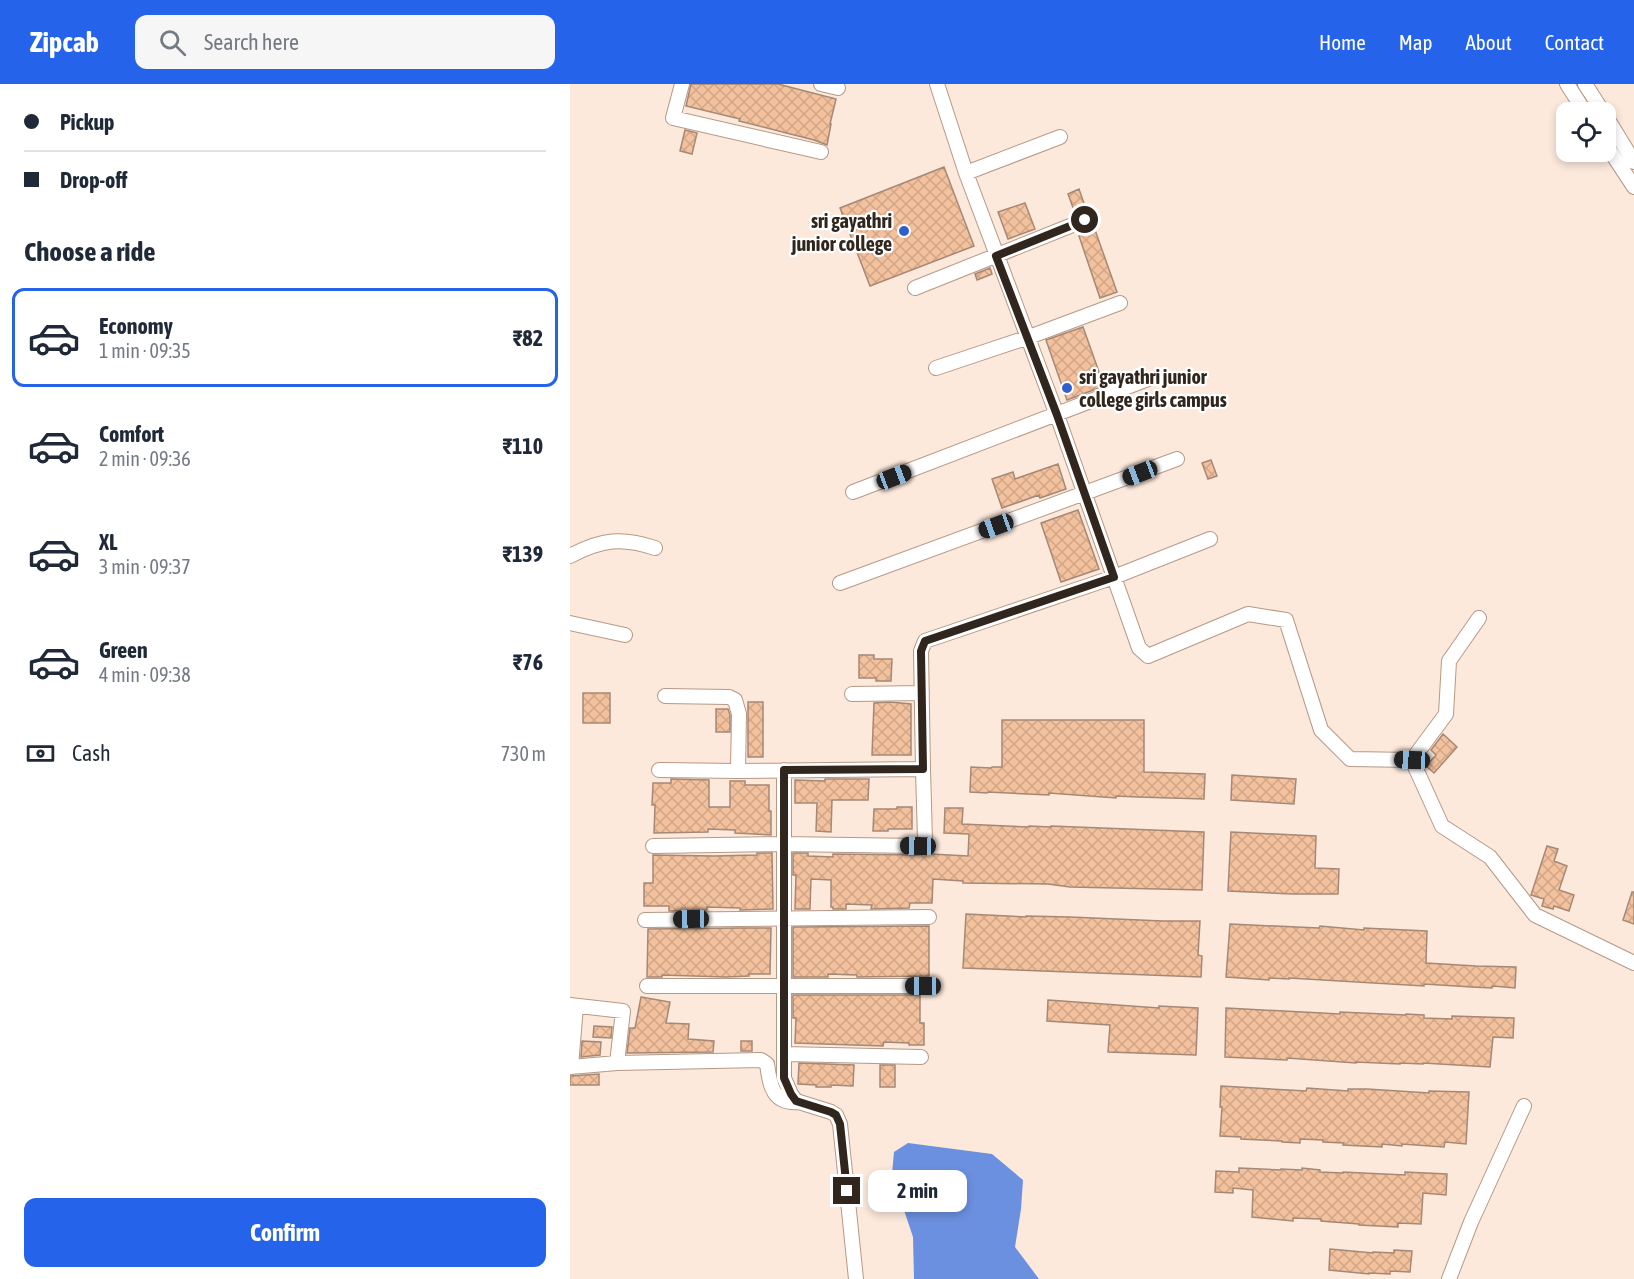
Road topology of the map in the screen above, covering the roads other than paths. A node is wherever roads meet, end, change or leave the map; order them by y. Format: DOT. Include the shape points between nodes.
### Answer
graph roads {
  1 [pos="682,84"];
  2 [pos="821,84"];
  3 [pos="937,84"];
  4 [pos="1567,84"];
  5 [pos="1585,84"];
  6 [pos="838,88"];
  7 [pos="1579,102"];
  8 [pos="1596,102"];
  9 [pos="1616,133"];
  10 [pos="1060,137"];
  11 [pos="821,152"];
  12 [pos="1616,160"];
  13 [pos="1634,162"];
  14 [pos="966,173"];
  15 [pos="1634,187"];
  16 [pos="1085,220"];
  17 [pos="996,256"];
  18 [pos="915,288"];
  19 [pos="1120,303"];
  20 [pos="1029,337"];
  21 [pos="936,368"];
  22 [pos="1148,379"];
  23 [pos="1057,415"];
  24 [pos="1177,459"];
  25 [pos="853,492"];
  26 [pos="1085,494"];
  27 [pos="1210,539"];
  28 [pos="655,548"];
  29 [pos="570,556"];
  30 [pos="1114,577"];
  31 [pos="840,583"];
  32 [pos="1479,618"];
  33 [pos="570,623"];
  34 [pos="625,635"];
  35 [pos="922,693"];
  36 [pos="852,694"];
  37 [pos="665,696"];
  38 [pos="1412,760"];
  39 [pos="923,769"];
  40 [pos="659,770"];
  41 [pos="784,770"];
  42 [pos="738,771"];
  43 [pos="783,844"];
  44 [pos="653,846"];
  45 [pos="930,917"];
  46 [pos="783,918"];
  47 [pos="645,920"];
  48 [pos="1634,963"];
  49 [pos="647,986"];
  50 [pos="923,986"];
  51 [pos="784,987"];
  52 [pos="573,1006"];
  53 [pos="784,1054"];
  54 [pos="921,1057"];
  55 [pos="617,1062"];
  56 [pos="571,1067"];
  57 [pos="799,1102"];
  58 [pos="1524,1106"];
  59 [pos="856,1279"];
  60 [pos="1449,1279"];
  1 -- 11 [label="street" via="673,118"];
  2 -- 6 [label="street"];
  3 -- 14 [label="street"];
  4 -- 7 [label="street"];
  5 -- 8 [label="street"];
  9 -- 13 [label="street"];
  10 -- 14 [label="street"];
  12 -- 15 [label="street"];
  14 -- 17 [label="street"];
  16 -- 17 [label="street"];
  17 -- 18 [label="street"];
  17 -- 20 [label="street"];
  19 -- 20 [label="street"];
  20 -- 21 [label="street"];
  20 -- 23 [label="street"];
  22 -- 23 [label="street"];
  23 -- 25 [label="street"];
  23 -- 26 [label="street"];
  24 -- 26 [label="street"];
  26 -- 30 [label="street"];
  26 -- 31 [label="street"];
  27 -- 30 [label="street"];
  28 -- 29 [label="street" via="615,540"];
  30 -- 35 [label="street" via="925,641 921,651"];
  30 -- 38 [label="street" via="1139,648 1148,656 1248,614 1286,620 1321,730 1350,759"];
  32 -- 38 [label="street" via="1449,662 1446,714"];
  33 -- 34 [label="street"];
  35 -- 36 [label="street"];
  35 -- 39 [label="street"];
  37 -- 42 [label="street" via="735,700 739,714"];
  38 -- 48 [label="street" via="1442,826 1490,857 1535,915"];
  39 -- 41 [label="street"];
  39 -- 43 [label="street" via="924,844"];
  40 -- 42 [label="street"];
  41 -- 42 [label="street"];
  41 -- 43 [label="street"];
  43 -- 44 [label="street"];
  43 -- 46 [label="street"];
  45 -- 46 [label="street"];
  46 -- 47 [label="street"];
  46 -- 51 [label="street"];
  49 -- 51 [label="street"];
  50 -- 51 [label="street"];
  51 -- 53 [label="street"];
  52 -- 55 [label="street" via="622,1011"];
  52 -- 56 [label="street"];
  53 -- 54 [label="street"];
  53 -- 57 [label="street" via="784,1078"];
  55 -- 56 [label="street"];
  55 -- 57 [label="street" via="761,1060 767,1064 771,1087 778,1097 789,1103"];
  57 -- 59 [label="street" via="831,1112 840,1124"];
  58 -- 60 [label="street"];
}
